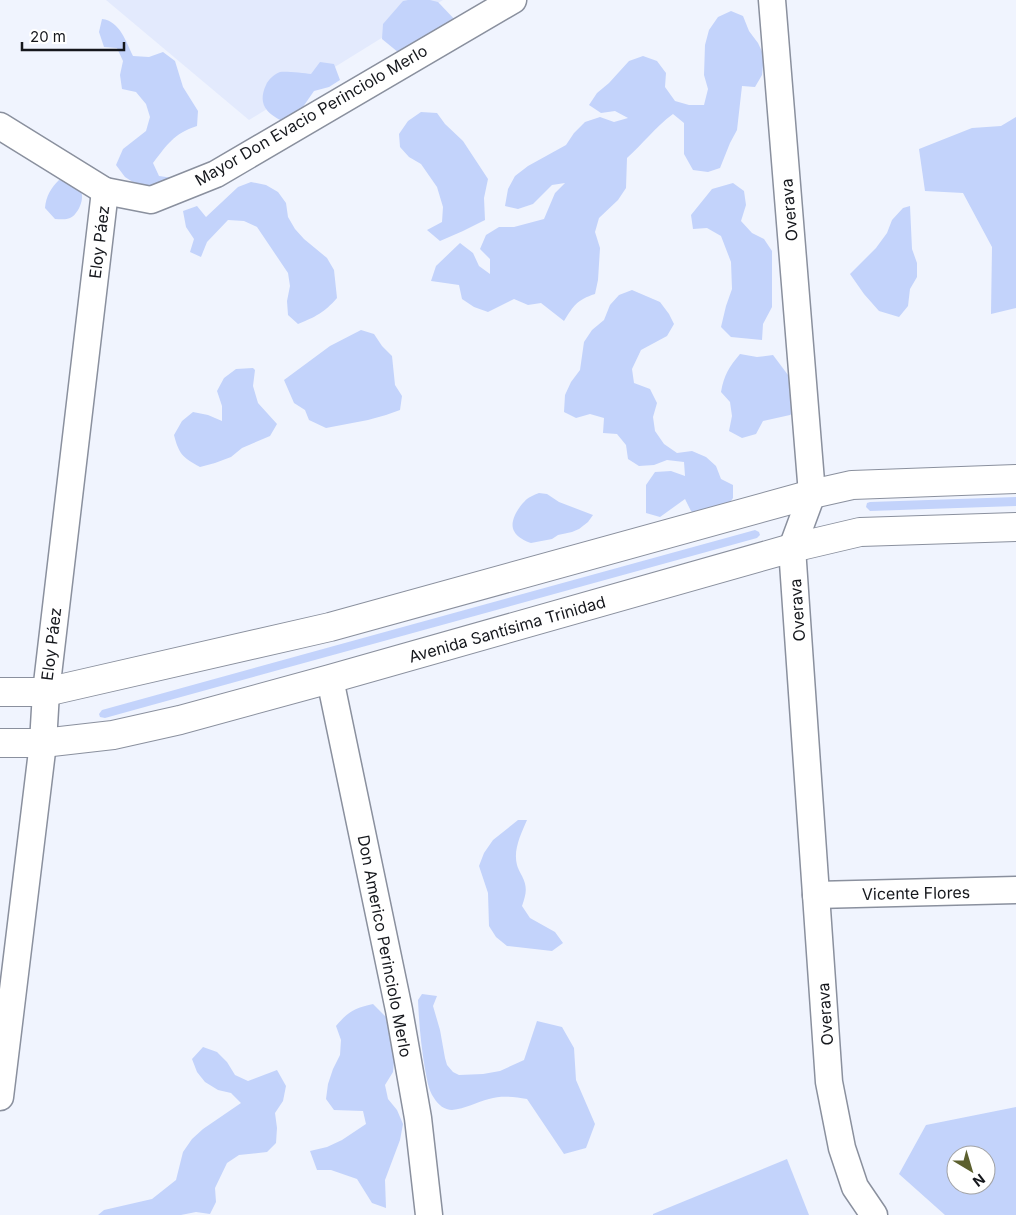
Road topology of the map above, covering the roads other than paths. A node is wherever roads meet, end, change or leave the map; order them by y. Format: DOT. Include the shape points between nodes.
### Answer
graph roads {
  1 [pos="512,0"];
  2 [pos="772,0"];
  3 [pos="0,126"];
  4 [pos="105,191"];
  5 [pos="1016,479"];
  6 [pos="812,494"];
  7 [pos="1016,526"];
  8 [pos="792,548"];
  9 [pos="330,679"];
  10 [pos="0,692"];
  11 [pos="46,692"];
  12 [pos="0,743"];
  13 [pos="43,743"];
  14 [pos="1016,890"];
  15 [pos="816,895"];
  16 [pos="0,1098"];
  17 [pos="429,1215"];
  18 [pos="874,1215"];
  1 -- 4 [label="street, Mayor Don Evacio Perinciolo Merlo" via="216,174 151,200"];
  2 -- 6 [label="street, Overava"];
  3 -- 4 [label="street, Mayor Don Evacio Perinciolo Merlo"];
  4 -- 11 [label="street, Eloy Páez"];
  5 -- 6 [label="main road" via="852,485"];
  6 -- 8 [label="street, Overava"];
  6 -- 11 [label="main road" via="330,627"];
  7 -- 8 [label="main road, Avenida Santísima Trinidad" via="860,532"];
  8 -- 9 [label="main road, Avenida Santísima Trinidad"];
  8 -- 15 [label="street, Overava"];
  9 -- 13 [label="main road, Avenida Santísima Trinidad" via="132,731"];
  9 -- 17 [label="street, Don Americo Perinciolo Merlo" via="400,1019 418,1118"];
  10 -- 11 [label="main road"];
  11 -- 13 [label="street, Eloy Páez"];
  12 -- 13 [label="main road, Avenida Santísima Trinidad"];
  13 -- 16 [label="street, Eloy Páez"];
  14 -- 15 [label="street, Vicente Flores"];
  15 -- 18 [label="street, Overava" via="829,1082 842,1148 855,1187"];
}
